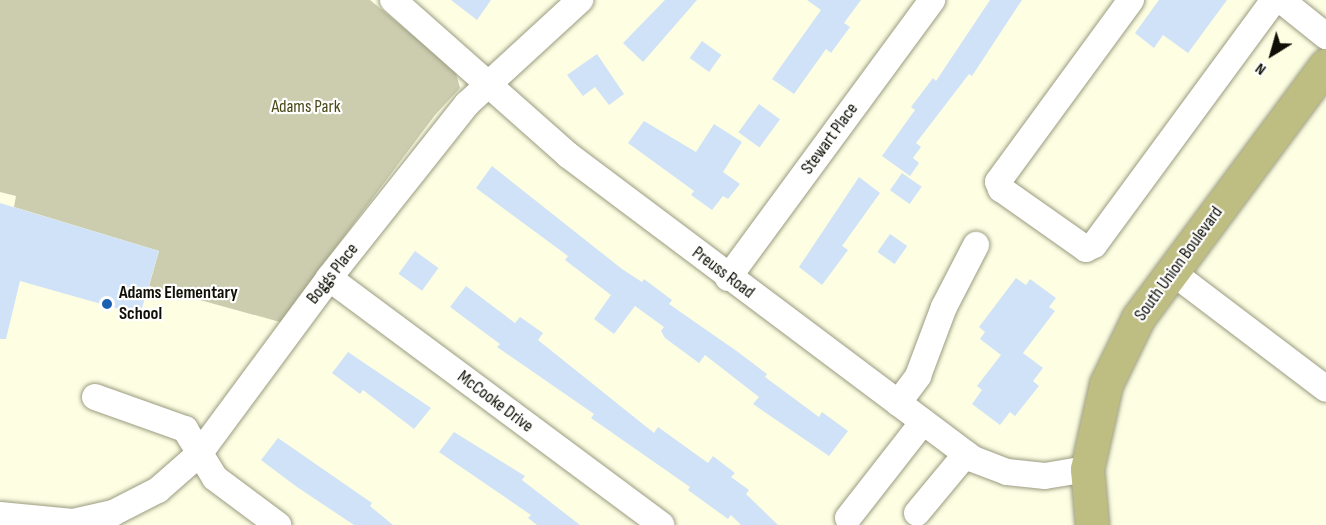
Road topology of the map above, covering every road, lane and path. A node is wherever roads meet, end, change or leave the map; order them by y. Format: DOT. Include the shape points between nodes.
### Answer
graph roads {
  1 [pos="393,0"];
  2 [pos="580,0"];
  3 [pos="932,0"];
  4 [pos="1131,0"];
  5 [pos="1274,0"];
  6 [pos="1281,0"];
  7 [pos="1326,36"];
  8 [pos="1326,65"];
  9 [pos="487,84"];
  10 [pos="976,245"];
  11 [pos="1172,272"];
  12 [pos="329,278"];
  13 [pos="728,278"];
  14 [pos="1326,389"];
  15 [pos="95,397"];
  16 [pos="898,403"];
  17 [pos="922,422"];
  18 [pos="199,454"];
  19 [pos="966,454"];
  20 [pos="1087,469"];
  21 [pos="917,513"];
  22 [pos="0,515"];
  23 [pos="848,518"];
  24 [pos="73,523"];
  25 [pos="278,525"];
  26 [pos="661,525"];
  27 [pos="1092,525"];
  1 -- 9 [label="street, Preuss Road"];
  2 -- 9 [label="street, Boggs Place"];
  3 -- 13 [label="street, Stewart Place"];
  4 -- 5 [label="street" via="998,182 1001,189 1086,249 1101,236"];
  6 -- 7 [label="street"];
  8 -- 11 [label="main road, South Union Boulevard"];
  9 -- 12 [label="street, Boggs Place"];
  9 -- 13 [label="street, Preuss Road" via="568,155"];
  10 -- 16 [label="street" via="944,307 918,376"];
  11 -- 14 [label="street"];
  11 -- 20 [label="main road, South Union Boulevard" via="1138,318 1106,384"];
  12 -- 18 [label="street, Boggs Place"];
  12 -- 26 [label="street, McCooke Drive"];
  13 -- 16 [label="street, Preuss Road"];
  15 -- 18 [label="street" via="185,429"];
  16 -- 17 [label="street, Preuss Road"];
  17 -- 19 [label="street, Preuss Road"];
  17 -- 23 [label="street"];
  18 -- 24 [label="street, Boggs Place" via="158,490 113,513"];
  18 -- 25 [label="street" via="215,478"];
  19 -- 20 [label="street, Preuss Road" via="1007,472 1045,476"];
  19 -- 21 [label="street"];
  20 -- 27 [label="main road, South Union Boulevard"];
  22 -- 24 [label="street, Boggs Place"];
}
